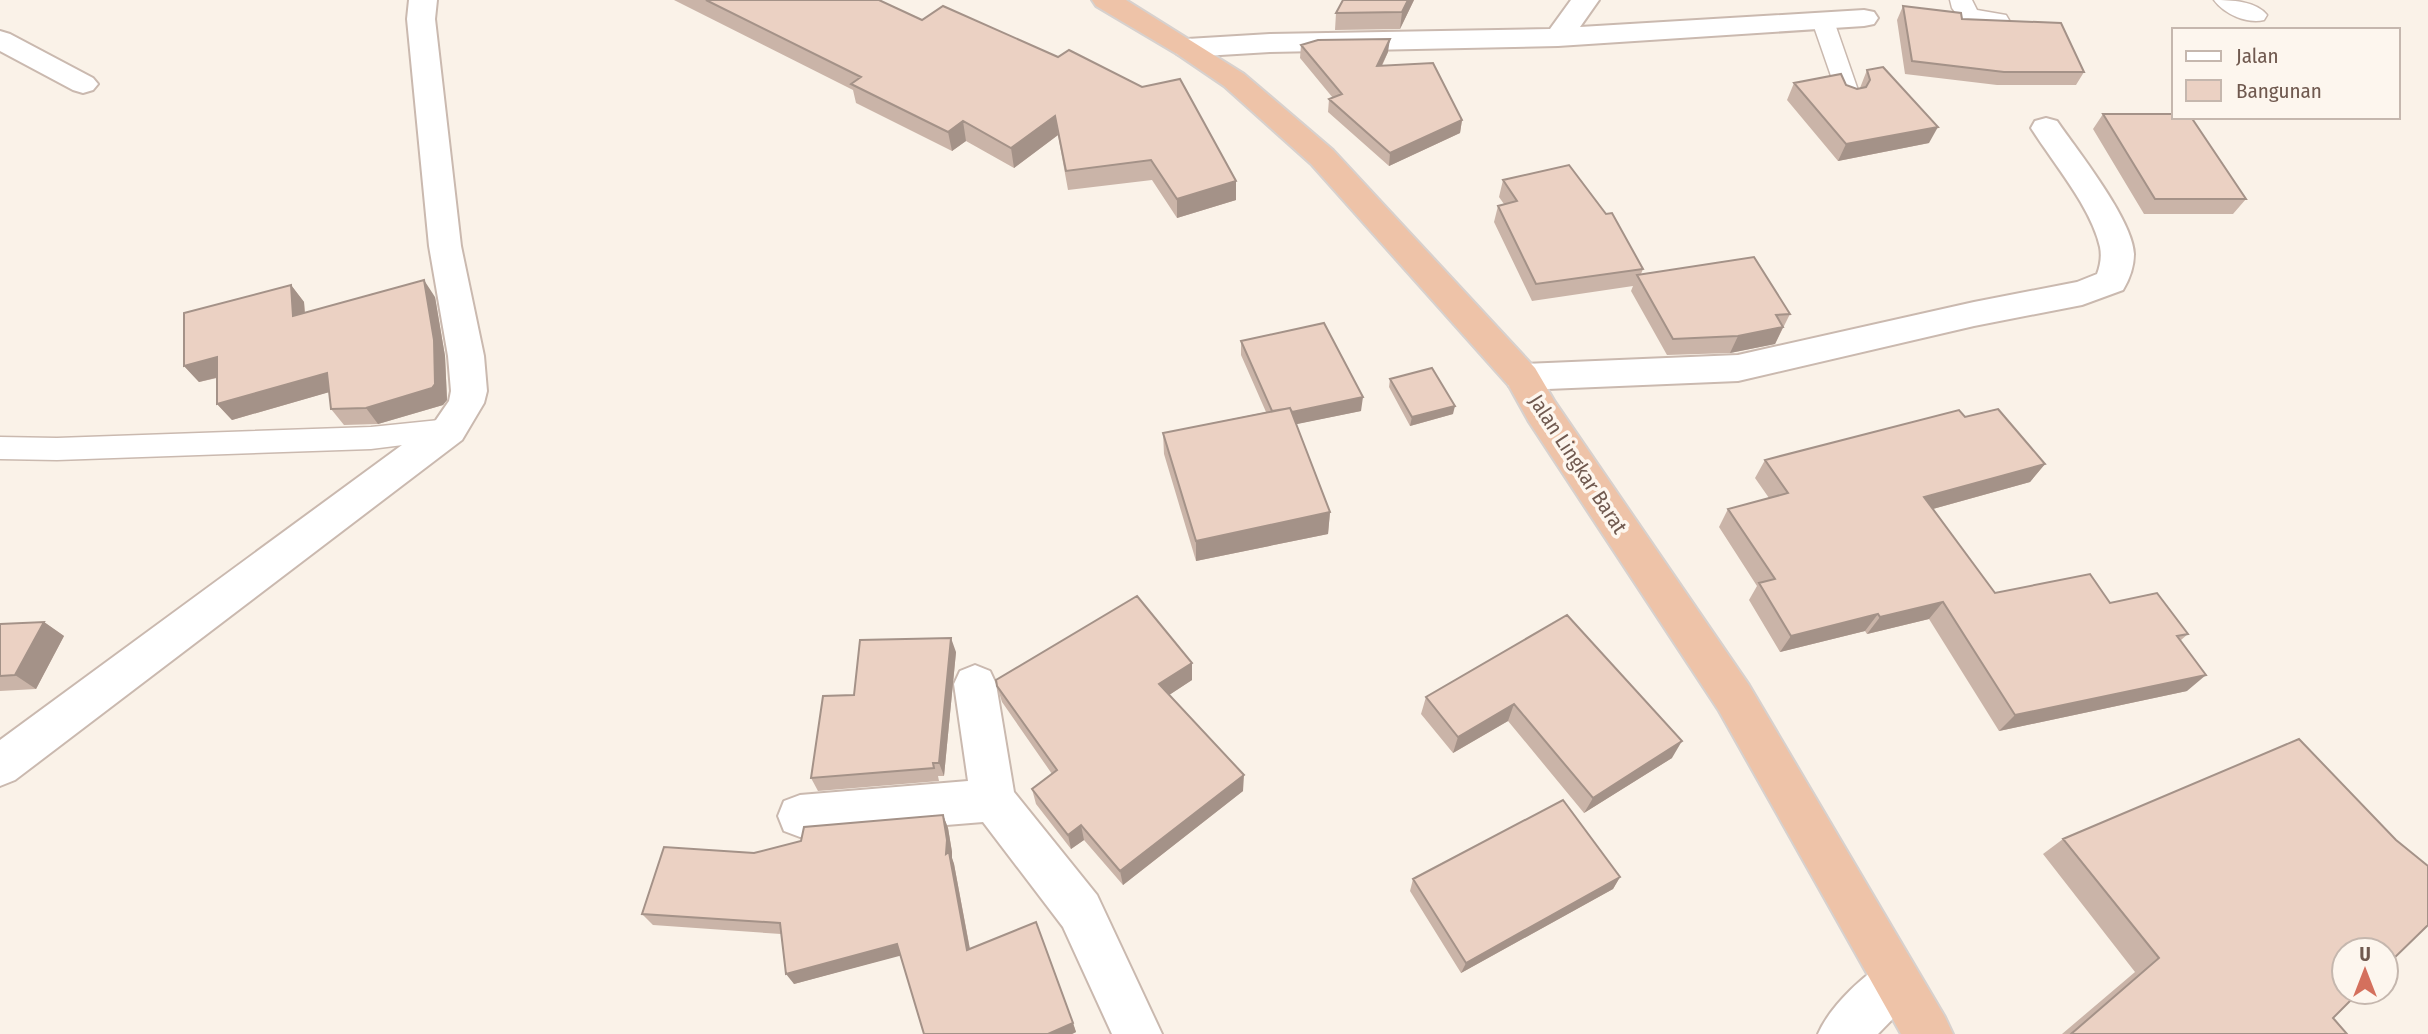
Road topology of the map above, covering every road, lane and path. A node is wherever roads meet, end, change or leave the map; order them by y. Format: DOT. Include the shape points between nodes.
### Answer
graph roads {
  1 [pos="423,0"];
  2 [pos="1106,0"];
  3 [pos="1585,0"];
  4 [pos="1961,0"];
  5 [pos="2225,0"];
  6 [pos="2256,15"];
  7 [pos="1864,18"];
  8 [pos="1998,20"];
  9 [pos="1823,21"];
  10 [pos="1558,37"];
  11 [pos="0,40"];
  12 [pos="1187,48"];
  13 [pos="83,85"];
  14 [pos="1849,96"];
  15 [pos="2046,128"];
  16 [pos="1522,377"];
  17 [pos="449,430"];
  18 [pos="0,448"];
  19 [pos="975,684"];
  20 [pos="0,766"];
  21 [pos="993,800"];
  22 [pos="800,816"];
  23 [pos="1896,981"];
  24 [pos="1137,1034"];
  25 [pos="1843,1034"];
  26 [pos="1928,1034"];
  1 -- 17 [label="street" via="421,19 445,246 469,391"];
  2 -- 12 [label="highway, Jalan Lingkar Barat"];
  3 -- 10 [label="street"];
  4 -- 8 [label="lane" via="1970,16"];
  5 -- 6 [label="lane"];
  7 -- 9 [label="street"];
  9 -- 10 [label="street"];
  9 -- 14 [label="lane"];
  10 -- 12 [label="street"];
  11 -- 13 [label="street"];
  12 -- 16 [label="highway, Jalan Lingkar Barat" via="1234,80 1322,157"];
  15 -- 16 [label="street" via="2117,247 2111,282 2082,293 1738,368"];
  16 -- 23 [label="highway, Jalan Lingkar Barat" via="1734,698"];
  17 -- 18 [label="lane" via="358,439"];
  17 -- 20 [label="street"];
  19 -- 21 [label="street"];
  21 -- 22 [label="street"];
  21 -- 24 [label="street" via="1080,911"];
  23 -- 25 [label="street"];
  23 -- 26 [label="highway, Jalan Lingkar Barat"];
}
